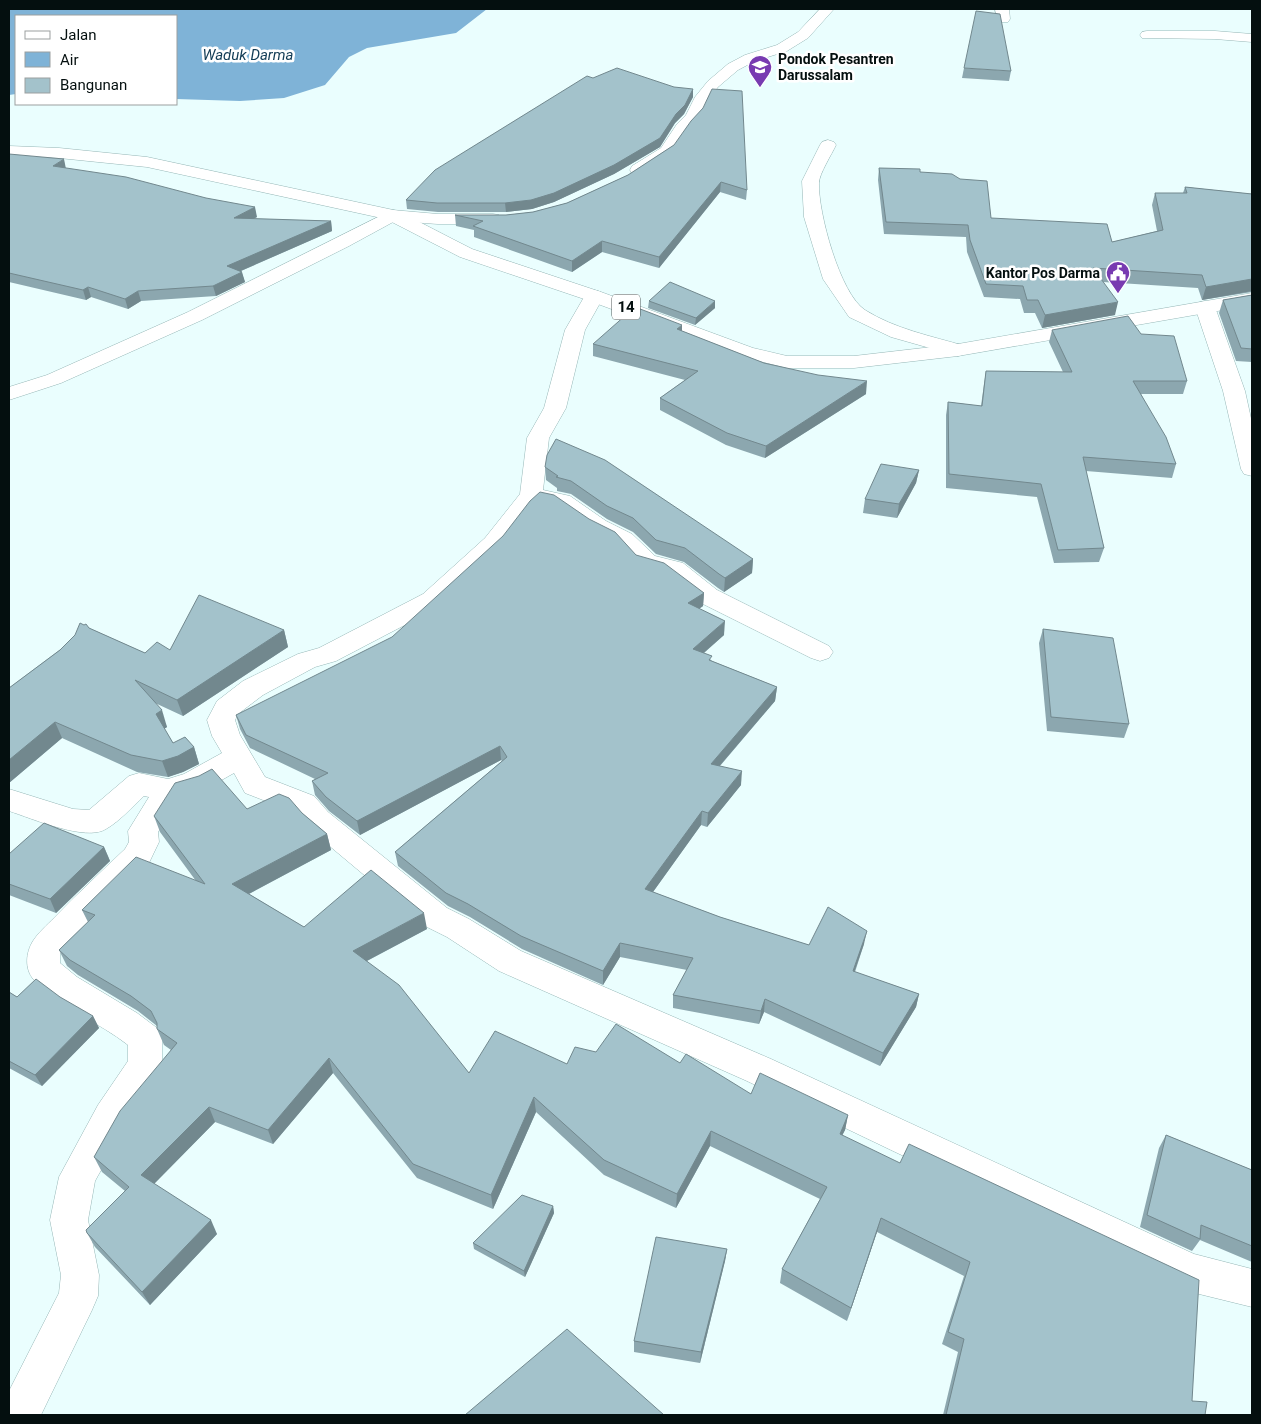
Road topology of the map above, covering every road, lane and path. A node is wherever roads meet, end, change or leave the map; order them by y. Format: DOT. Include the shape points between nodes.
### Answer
graph roads {
  1 [pos="827,9"];
  2 [pos="1147,35"];
  3 [pos="1252,38"];
  4 [pos="828,144"];
  5 [pos="9,152"];
  6 [pos="621,180"];
  7 [pos="392,215"];
  8 [pos="506,220"];
  9 [pos="594,296"];
  10 [pos="1252,299"];
  11 [pos="1205,307"];
  12 [pos="958,350"];
  13 [pos="9,394"];
  14 [pos="1252,469"];
  15 [pos="531,495"];
  16 [pos="820,652"];
  17 [pos="240,757"];
  18 [pos="168,790"];
  19 [pos="9,800"];
  20 [pos="1252,1288"];
  21 [pos="19,1415"];
  1 -- 6 [label="main road" via="803,35 782,48 750,58 726,73 700,100 693,117 668,151"];
  2 -- 3 [label="main road"];
  4 -- 12 [label="main road" via="810,181 813,218 832,279 856,313 898,334"];
  5 -- 7 [label="main road, 14" via="59,153 147,162"];
  7 -- 8 [label="main road"];
  7 -- 9 [label="main road, 14" via="466,253"];
  7 -- 13 [label="main road" via="196,316 54,379"];
  9 -- 12 [label="main road, 14" via="746,352 787,362 854,362"];
  9 -- 15 [label="main road" via="574,330 555,408 538,438"];
  10 -- 11 [label="main road, 14"];
  11 -- 12 [label="main road, 14"];
  11 -- 14 [label="main road" via="1234,391"];
  15 -- 16 [label="main road" via="562,501 598,526 624,539 646,562 674,569 708,596"];
  15 -- 17 [label="main road" via="494,543 432,600 327,655 307,660 254,688 227,708 221,720 226,736"];
  17 -- 18 [label="main road" via="194,782"];
  17 -- 20 [label="main road" via="254,785 304,804 318,820 436,917 510,960 768,1074 1191,1273"];
  18 -- 19 [label="main road" via="139,784 95,822 73,820"];
  18 -- 21 [label="main road" via="144,831 144,842 137,857 85,906 46,949 43,960 44,969 65,987 146,1039 145,1064 77,1177 69,1220 80,1275 78,1296"];
}
